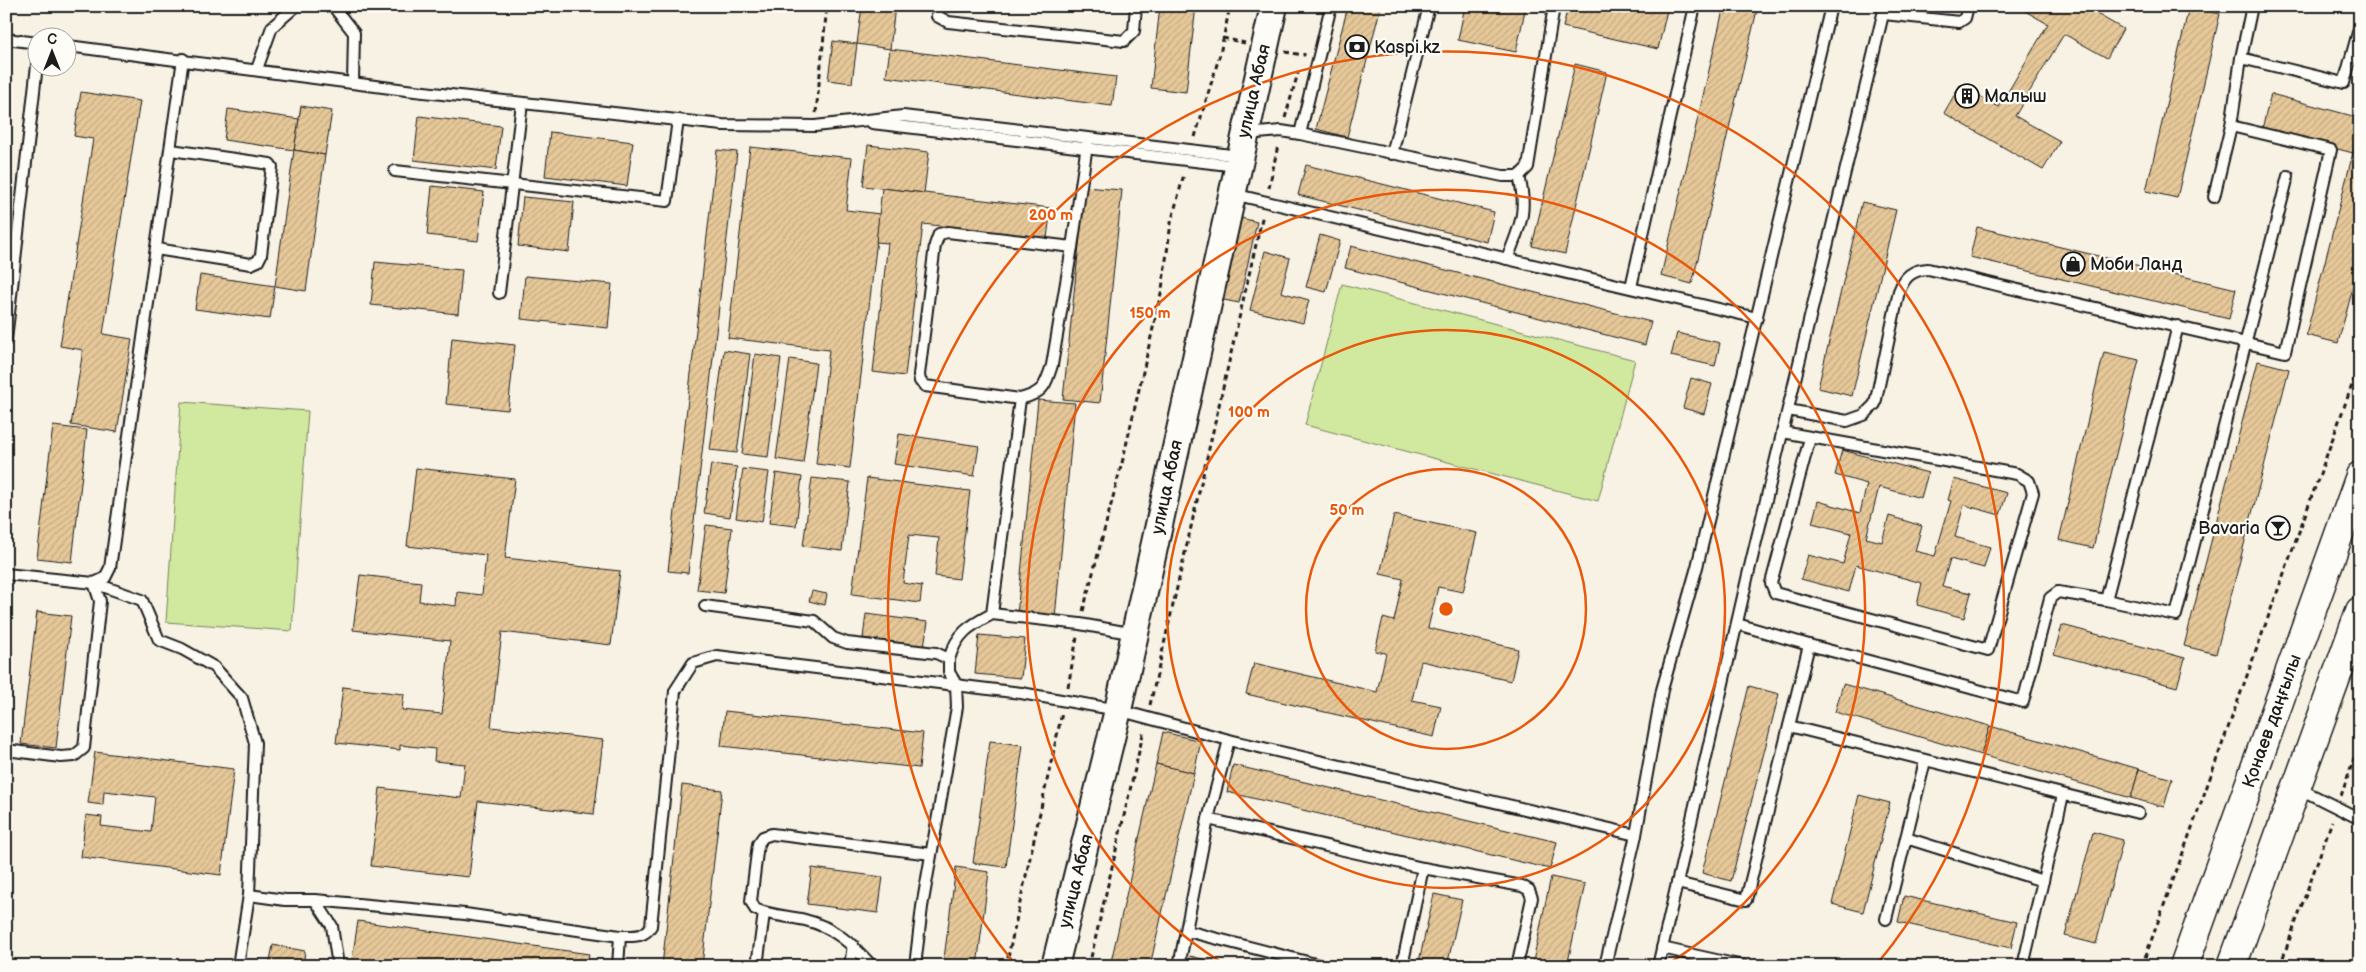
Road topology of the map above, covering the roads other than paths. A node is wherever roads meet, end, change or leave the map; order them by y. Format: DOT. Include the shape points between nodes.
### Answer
graph roads {
  1 [pos="296,6"];
  2 [pos="333,6"];
  3 [pos="938,6"];
  4 [pos="1136,6"];
  5 [pos="1274,6"];
  6 [pos="1331,6"];
  7 [pos="1429,6"];
  8 [pos="1554,6"];
  9 [pos="1695,6"];
  10 [pos="1831,6"];
  11 [pos="1968,6"];
  12 [pos="2252,6"];
  13 [pos="1884,10"];
  14 [pos="2360,26"];
  15 [pos="6,39"];
  16 [pos="28,41"];
  17 [pos="78,47"];
  18 [pos="2241,58"];
  19 [pos="183,59"];
  20 [pos="257,69"];
  21 [pos="35,78"];
  22 [pos="353,83"];
  23 [pos="522,103"];
  24 [pos="678,120"];
  25 [pos="2231,126"];
  26 [pos="1300,134"];
  27 [pos="1087,143"];
  28 [pos="171,150"];
  29 [pos="1241,152"];
  30 [pos="1392,154"];
  31 [pos="395,171"];
  32 [pos="1519,176"];
  33 [pos="2288,176"];
  34 [pos="512,184"];
  35 [pos="1231,194"];
  36 [pos="2214,198"];
  37 [pos="1072,247"];
  38 [pos="156,249"];
  39 [pos="1507,259"];
  40 [pos="1630,288"];
  41 [pos="499,293"];
  42 [pos="8,310"];
  43 [pos="1757,318"];
  44 [pos="2178,326"];
  45 [pos="6,340"];
  46 [pos="2246,342"];
  47 [pos="1020,399"];
  48 [pos="1788,410"];
  49 [pos="1782,432"];
  50 [pos="1810,438"];
  51 [pos="2360,476"];
  52 [pos="6,574"];
  53 [pos="94,583"];
  54 [pos="2106,600"];
  55 [pos="705,606"];
  56 [pos="2360,611"];
  57 [pos="992,614"];
  58 [pos="1737,624"];
  59 [pos="1135,634"];
  60 [pos="1809,645"];
  61 [pos="949,659"];
  62 [pos="956,684"];
  63 [pos="1118,710"];
  64 [pos="1789,726"];
  65 [pos="1229,740"];
  66 [pos="6,750"];
  67 [pos="1925,760"];
  68 [pos="2295,786"];
  69 [pos="2063,795"];
  70 [pos="2138,813"];
  71 [pos="1208,818"];
  72 [pos="2360,819"];
  73 [pos="1636,835"];
  74 [pos="1906,838"];
  75 [pos="931,854"];
  76 [pos="1423,868"];
  77 [pos="2043,881"];
  78 [pos="1677,883"];
  79 [pos="249,894"];
  80 [pos="315,900"];
  81 [pos="764,913"];
  82 [pos="1886,919"];
  83 [pos="1187,931"];
  84 [pos="620,936"];
  85 [pos="853,945"];
  86 [pos="1662,948"];
  87 [pos="238,966"];
  88 [pos="338,966"];
  89 [pos="618,966"];
  90 [pos="757,966"];
  91 [pos="850,966"];
  92 [pos="872,966"];
  93 [pos="915,966"];
  94 [pos="1055,966"];
  95 [pos="1179,966"];
  96 [pos="1323,966"];
  97 [pos="1402,966"];
  98 [pos="1517,966"];
  99 [pos="1605,966"];
  100 [pos="1658,966"];
  101 [pos="1743,966"];
  102 [pos="2023,966"];
  103 [pos="2184,966"];
  104 [pos="2232,966"];
  1 -- 20 [label="lane" via="272,26"];
  2 -- 22 [label="lane" via="354,33"];
  3 -- 4 [label="lane" via="937,16 948,22 1124,41 1134,31"];
  5 -- 29 [label="street, улица Абая"];
  6 -- 26 [label="lane"];
  7 -- 30 [label="lane"];
  8 -- 32 [label="lane" via="1528,167"];
  9 -- 40 [label="lane"];
  10 -- 43 [label="lane"];
  11 -- 13 [label="lane" via="1965,18 1959,22"];
  12 -- 18 [label="lane"];
  13 -- 48 [label="lane"];
  14 -- 18 [label="lane" via="2344,83"];
  15 -- 16 [label="lane"];
  17 -- 19 [label="lane"];
  18 -- 25 [label="lane"];
  19 -- 20 [label="lane"];
  19 -- 28 [label="lane"];
  20 -- 22 [label="lane"];
  21 -- 42 [label="lane"];
  22 -- 23 [label="lane"];
  23 -- 24 [label="lane"];
  23 -- 34 [label="lane"];
  24 -- 27 [label="lane" via="722,125 815,126 861,122"];
  24 -- 34 [label="lane" via="667,201"];
  25 -- 36 [label="lane"];
  25 -- 46 [label="lane" via="2331,150 2285,352"];
  26 -- 29 [label="lane" via="1281,131"];
  26 -- 30 [label="lane"];
  27 -- 29 [label="lane" via="1190,155"];
  27 -- 37 [label="lane"];
  28 -- 38 [label="lane"];
  28 -- 38 [label="lane" via="270,164 261,255 251,264"];
  29 -- 35 [label="street, улица Абая"];
  30 -- 32 [label="lane" via="1503,176"];
  31 -- 34 [label="lane"];
  32 -- 39 [label="lane" via="1524,203"];
  33 -- 46 [label="lane"];
  34 -- 41 [label="lane"];
  35 -- 39 [label="lane"];
  35 -- 59 [label="street, улица Абая"];
  37 -- 47 [label="lane" via="1048,379 1037,394"];
  37 -- 47 [label="lane" via="948,232 939,234 920,381 925,386"];
  38 -- 53 [label="lane" via="110,568 105,578"];
  39 -- 40 [label="lane"];
  40 -- 43 [label="lane"];
  42 -- 45 [label="lane"];
  43 -- 73 [label="lane" via="1697,567 1662,690"];
  44 -- 46 [label="lane"];
  44 -- 48 [label="lane" via="1928,270 1916,270 1899,290 1874,404 1864,415 1847,421"];
  44 -- 54 [label="lane"];
  46 -- 54 [label="lane" via="2176,615"];
  47 -- 57 [label="lane"];
  48 -- 49 [label="lane"];
  49 -- 50 [label="lane"];
  49 -- 58 [label="lane"];
  50 -- 50 [label="lane" via="2017,474 2029,481 2033,492 1988,650 1775,593 1771,583"];
  51 -- 103 [label="main road, Қонаев даңғылы"];
  52 -- 53 [label="lane"];
  53 -- 66 [label="lane" via="100,601 84,748 74,756 61,757"];
  53 -- 79 [label="lane" via="142,600 159,640 182,648 214,666 242,698 255,744"];
  54 -- 60 [label="lane" via="2058,592 2053,594 2023,702"];
  55 -- 61 [label="lane" via="814,621 833,638 847,643 936,653"];
  56 -- 68 [label="main road"];
  57 -- 59 [label="lane"];
  57 -- 61 [label="lane" via="970,626 954,643"];
  58 -- 60 [label="lane"];
  58 -- 78 [label="lane"];
  59 -- 63 [label="street, улица Абая"];
  60 -- 64 [label="lane"];
  61 -- 62 [label="lane" via="949,672"];
  62 -- 63 [label="lane"];
  62 -- 75 [label="lane" via="958,708"];
  62 -- 84 [label="lane" via="718,656 692,662 676,691 651,926 641,936"];
  63 -- 65 [label="lane"];
  63 -- 94 [label="street, улица Абая"];
  64 -- 67 [label="lane"];
  64 -- 78 [label="lane" via="1746,900"];
  65 -- 71 [label="lane"];
  65 -- 73 [label="lane"];
  67 -- 69 [label="lane"];
  67 -- 74 [label="lane"];
  68 -- 72 [label="lane"];
  68 -- 104 [label="main road"];
  69 -- 70 [label="lane"];
  69 -- 77 [label="lane"];
  71 -- 76 [label="lane"];
  71 -- 83 [label="lane"];
  73 -- 99 [label="lane"];
  74 -- 77 [label="lane"];
  74 -- 82 [label="lane"];
  75 -- 81 [label="lane" via="772,834 763,837 758,844 751,901 754,909"];
  75 -- 93 [label="lane"];
  76 -- 97 [label="lane"];
  76 -- 98 [label="lane" via="1529,890 1532,898"];
  77 -- 102 [label="lane"];
  78 -- 86 [label="lane"];
  79 -- 80 [label="lane" via="285,900"];
  79 -- 87 [label="lane"];
  80 -- 84 [label="lane" via="465,914"];
  80 -- 88 [label="lane" via="332,926"];
  81 -- 85 [label="lane" via="806,920 838,933"];
  81 -- 90 [label="lane"];
  83 -- 95 [label="lane"];
  83 -- 96 [label="lane"];
  84 -- 89 [label="lane"];
  85 -- 91 [label="lane"];
  85 -- 92 [label="lane"];
  86 -- 100 [label="lane"];
  86 -- 101 [label="lane"];
}
